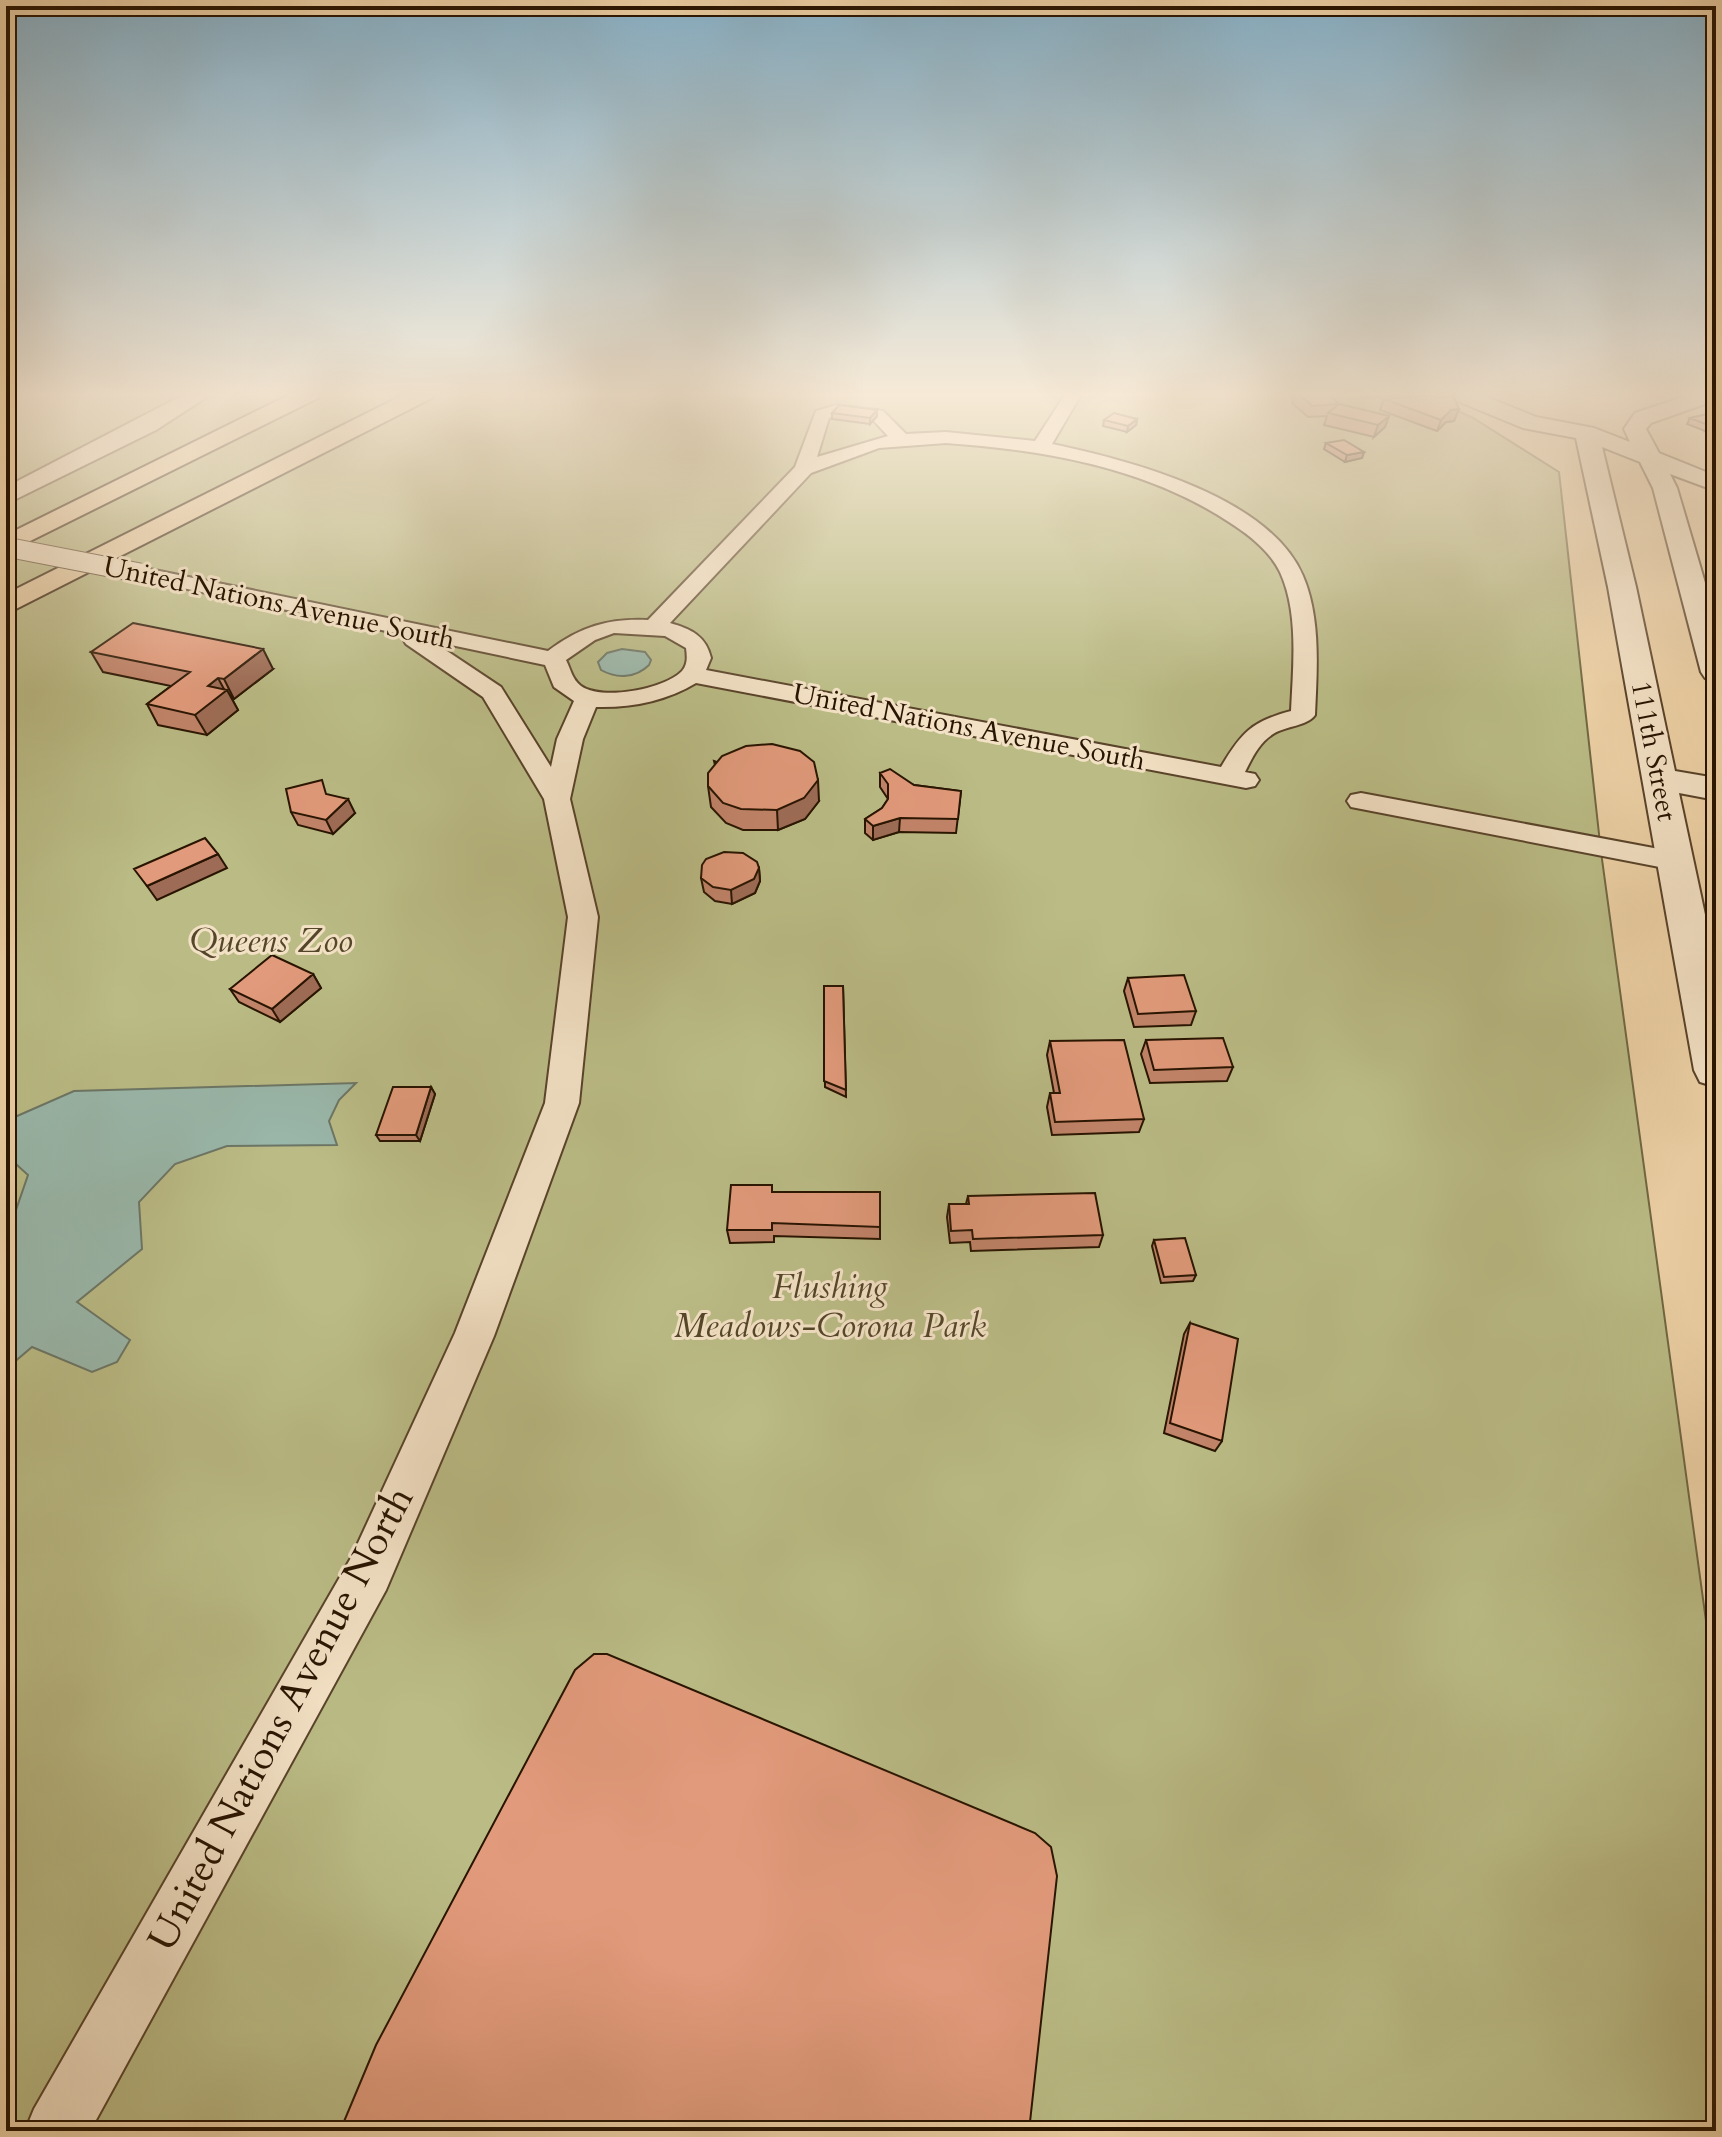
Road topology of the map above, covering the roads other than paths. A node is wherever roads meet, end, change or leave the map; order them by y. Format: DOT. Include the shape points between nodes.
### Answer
graph roads {
  1 [pos="69,493"];
  2 [pos="112,493"];
  3 [pos="181,493"];
  4 [pos="227,493"];
  5 [pos="781,493"];
  6 [pos="1192,493"];
  7 [pos="1607,493"];
  8 [pos="1667,493"];
  9 [pos="6,526"];
  10 [pos="6,546"];
  11 [pos="6,585"];
  12 [pos="1646,591"];
  13 [pos="1706,601"];
  14 [pos="6,605"];
  15 [pos="306,609"];
  16 [pos="656,625"];
  17 [pos="552,659"];
  18 [pos="1716,672"];
  19 [pos="692,675"];
  20 [pos="588,697"];
  21 [pos="1660,779"];
  22 [pos="1716,789"];
  23 [pos="557,799"];
  24 [pos="1361,801"];
  25 [pos="1675,861"];
  26 [pos="1716,1067"];
  27 [pos="56,2131"];
  1 -- 9 [label="highway"];
  2 -- 10 [label="highway"];
  3 -- 11 [label="highway"];
  4 -- 14 [label="highway"];
  5 -- 16 [label="street"];
  6 -- 19 [label="street, United Nations Avenue South" via="1255,528 1286,563 1300,605 1306,665 1303,715 1271,723 1251,737 1238,778"];
  7 -- 12 [label="street, 111th Street"];
  8 -- 13 [label="street"];
  10 -- 15 [label="street, United Nations Avenue South, bridge"];
  12 -- 13 [label="street"];
  12 -- 21 [label="street, 111th Street"];
  13 -- 18 [label="street"];
  15 -- 17 [label="street, United Nations Avenue South"];
  15 -- 23 [label="street" via="420,641 492,692"];
  16 -- 17 [label="street" via="603,629 579,638"];
  16 -- 19 [label="street" via="694,642 700,654"];
  17 -- 20 [label="street" via="569,689"];
  19 -- 20 [label="street" via="647,698"];
  20 -- 23 [label="street, United Nations Avenue North" via="570,739"];
  21 -- 22 [label="street"];
  21 -- 25 [label="street, 111th Street"];
  23 -- 27 [label="street, United Nations Avenue North" via="583,917 562,1103 474,1336 369,1573"];
  24 -- 25 [label="street"];
  25 -- 26 [label="street, 111th Street"];
}
